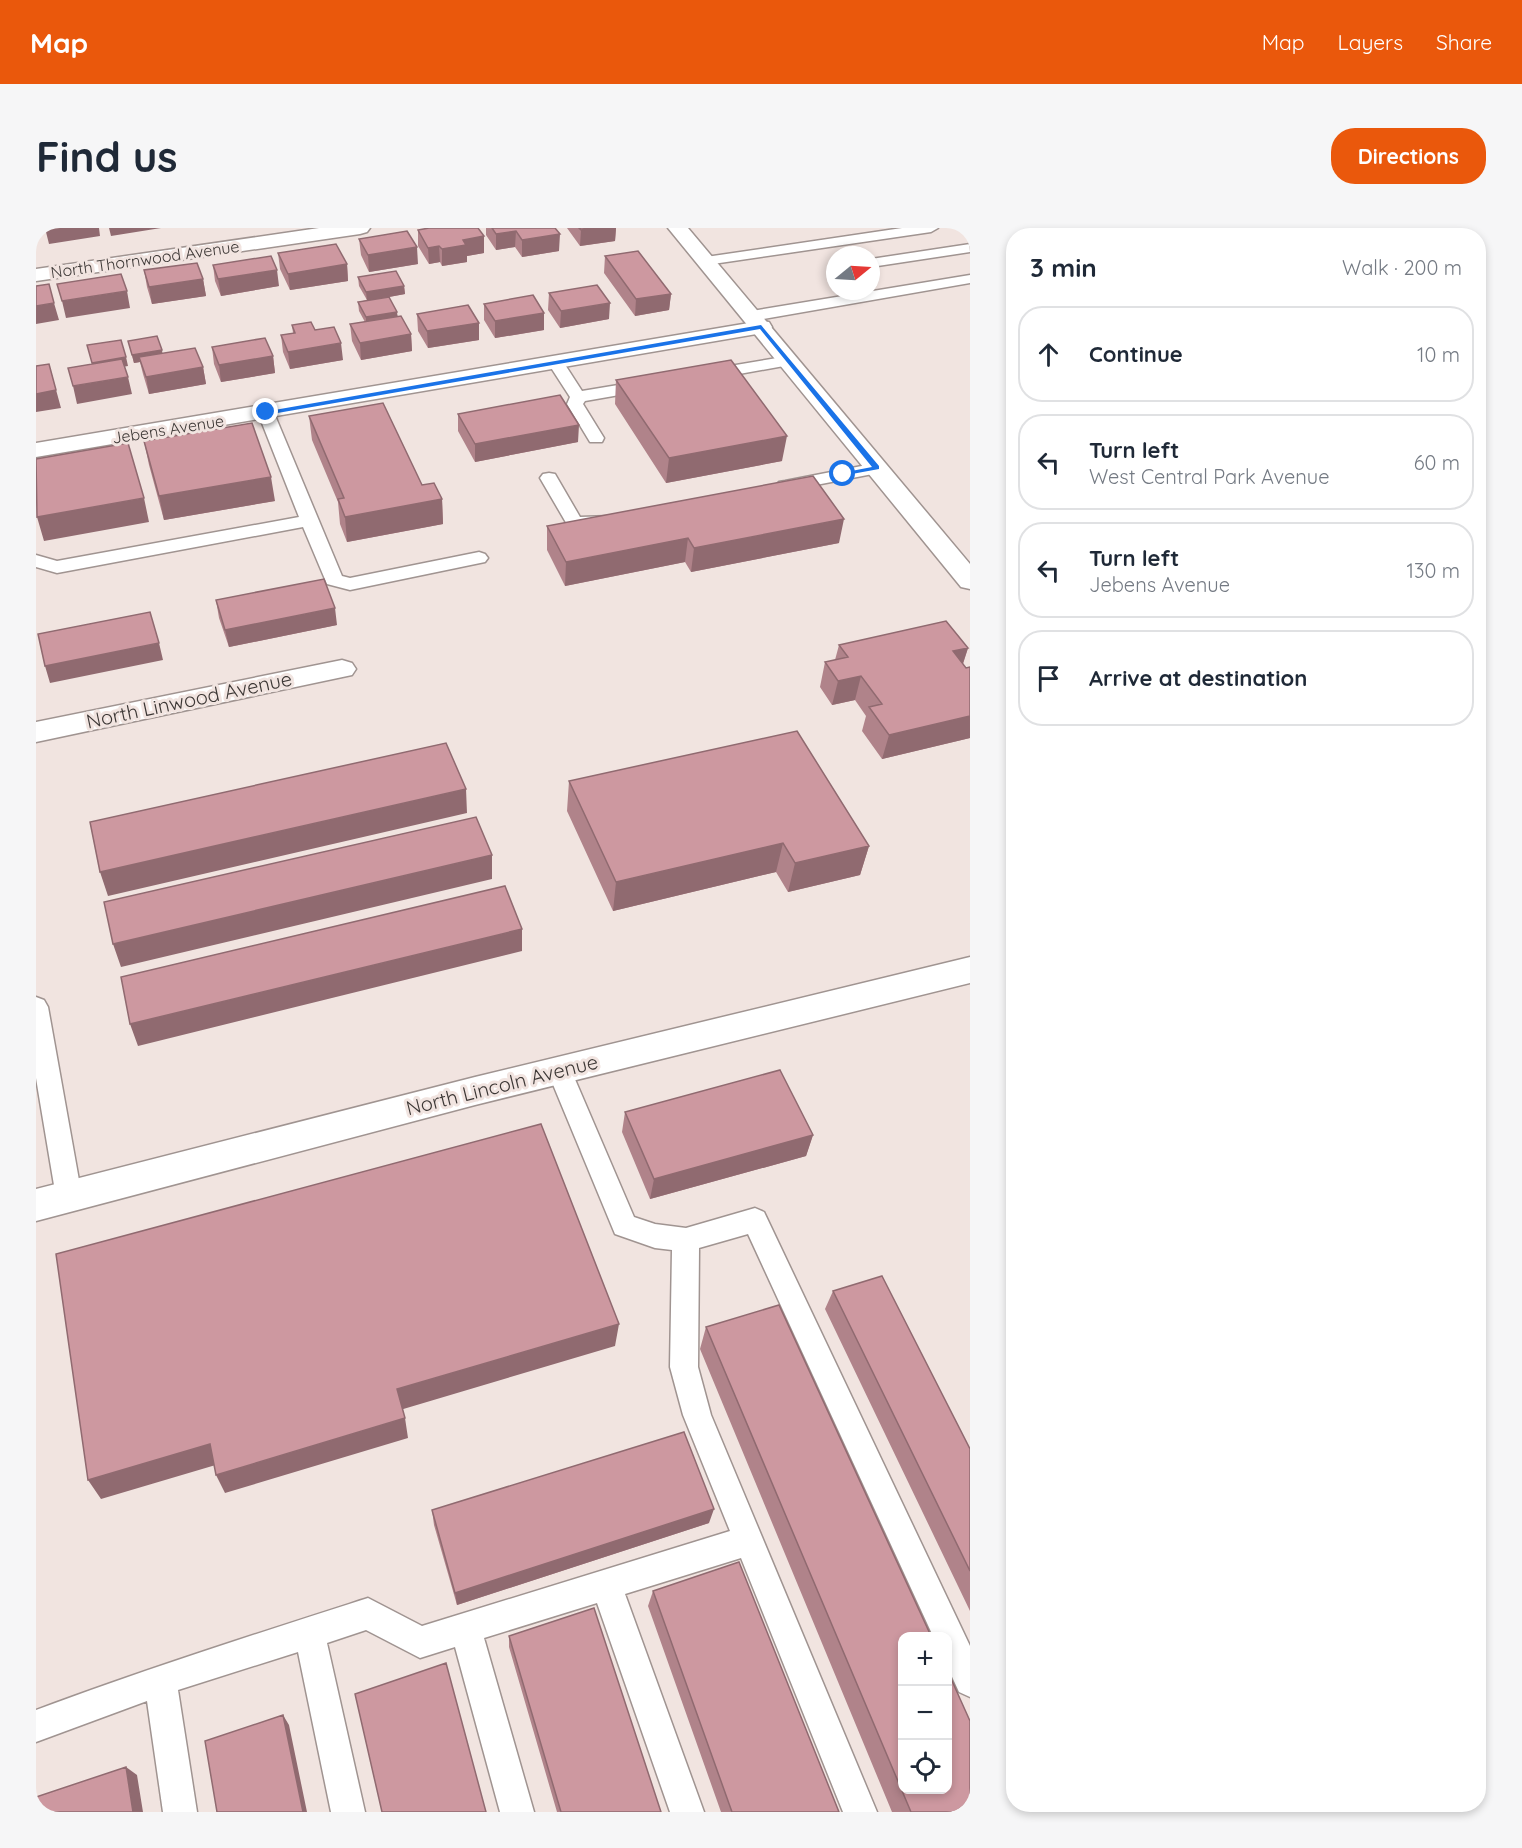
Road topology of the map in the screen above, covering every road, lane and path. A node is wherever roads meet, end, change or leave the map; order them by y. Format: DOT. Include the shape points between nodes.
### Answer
graph roads {
  1 [pos="360,228"];
  2 [pos="678,228"];
  3 [pos="931,228"];
  4 [pos="970,248"];
  5 [pos="952,250"];
  6 [pos="706,261"];
  7 [pos="880,263"];
  8 [pos="970,268"];
  9 [pos="36,274"];
  10 [pos="880,276"];
  11 [pos="970,279"];
  12 [pos="894,292"];
  13 [pos="757,322"];
  14 [pos="789,361"];
  15 [pos="556,363"];
  16 [pos="689,378"];
  17 [pos="667,382"];
  18 [pos="578,397"];
  19 [pos="266,412"];
  20 [pos="596,438"];
  21 [pos="36,450"];
  22 [pos="877,468"];
  23 [pos="549,478"];
  24 [pos="763,490"];
  25 [pos="625,517"];
  26 [pos="310,520"];
  27 [pos="479,558"];
  28 [pos="36,561"];
  29 [pos="970,581"];
  30 [pos="342,669"];
  31 [pos="36,732"];
  32 [pos="970,970"];
  33 [pos="36,1007"];
  34 [pos="559,1070"];
  35 [pos="69,1197"];
  36 [pos="36,1205"];
  37 [pos="686,1240"];
  38 [pos="749,1540"];
  39 [pos="606,1584"];
  40 [pos="465,1628"];
  41 [pos="309,1632"];
  42 [pos="160,1680"];
  43 [pos="970,1681"];
  44 [pos="36,1726"];
  45 [pos="180,1812"];
  46 [pos="348,1812"];
  47 [pos="517,1812"];
  48 [pos="687,1812"];
  49 [pos="860,1812"];
  1 -- 9 [label="street, North Thornwood Avenue"];
  2 -- 6 [label="street"];
  3 -- 6 [label="lane"];
  4 -- 5 [label="lane"];
  5 -- 7 [label="lane"];
  5 -- 8 [label="lane"];
  6 -- 13 [label="street"];
  10 -- 12 [label="lane"];
  11 -- 12 [label="lane"];
  12 -- 13 [label="lane"];
  13 -- 14 [label="street"];
  13 -- 15 [label="street, Jebens Avenue"];
  14 -- 16 [label="lane"];
  14 -- 22 [label="street"];
  15 -- 18 [label="lane"];
  15 -- 19 [label="street, Jebens Avenue"];
  17 -- 18 [label="lane"];
  18 -- 20 [label="lane" via="575,404"];
  19 -- 21 [label="street, Jebens Avenue"];
  19 -- 26 [label="lane"];
  22 -- 24 [label="lane"];
  22 -- 29 [label="street"];
  23 -- 25 [label="lane" via="574,522"];
  26 -- 27 [label="lane" via="334,580 350,584"];
  26 -- 28 [label="lane" via="57,567"];
  30 -- 31 [label="street, North Linwood Avenue"];
  32 -- 34 [label="street, North Lincoln Avenue"];
  33 -- 35 [label="lane"];
  34 -- 35 [label="street, North Lincoln Avenue"];
  34 -- 37 [label="lane" via="624,1226"];
  35 -- 36 [label="street, North Lincoln Avenue"];
  37 -- 38 [label="lane" via="684,1367 697,1415"];
  37 -- 43 [label="lane" via="755,1220"];
  38 -- 39 [label="lane"];
  38 -- 49 [label="lane"];
  39 -- 40 [label="lane"];
  39 -- 48 [label="lane"];
  40 -- 41 [label="lane" via="420,1642 368,1614"];
  40 -- 47 [label="lane"];
  41 -- 42 [label="lane"];
  41 -- 46 [label="lane"];
  42 -- 44 [label="lane"];
  42 -- 45 [label="lane"];
}
